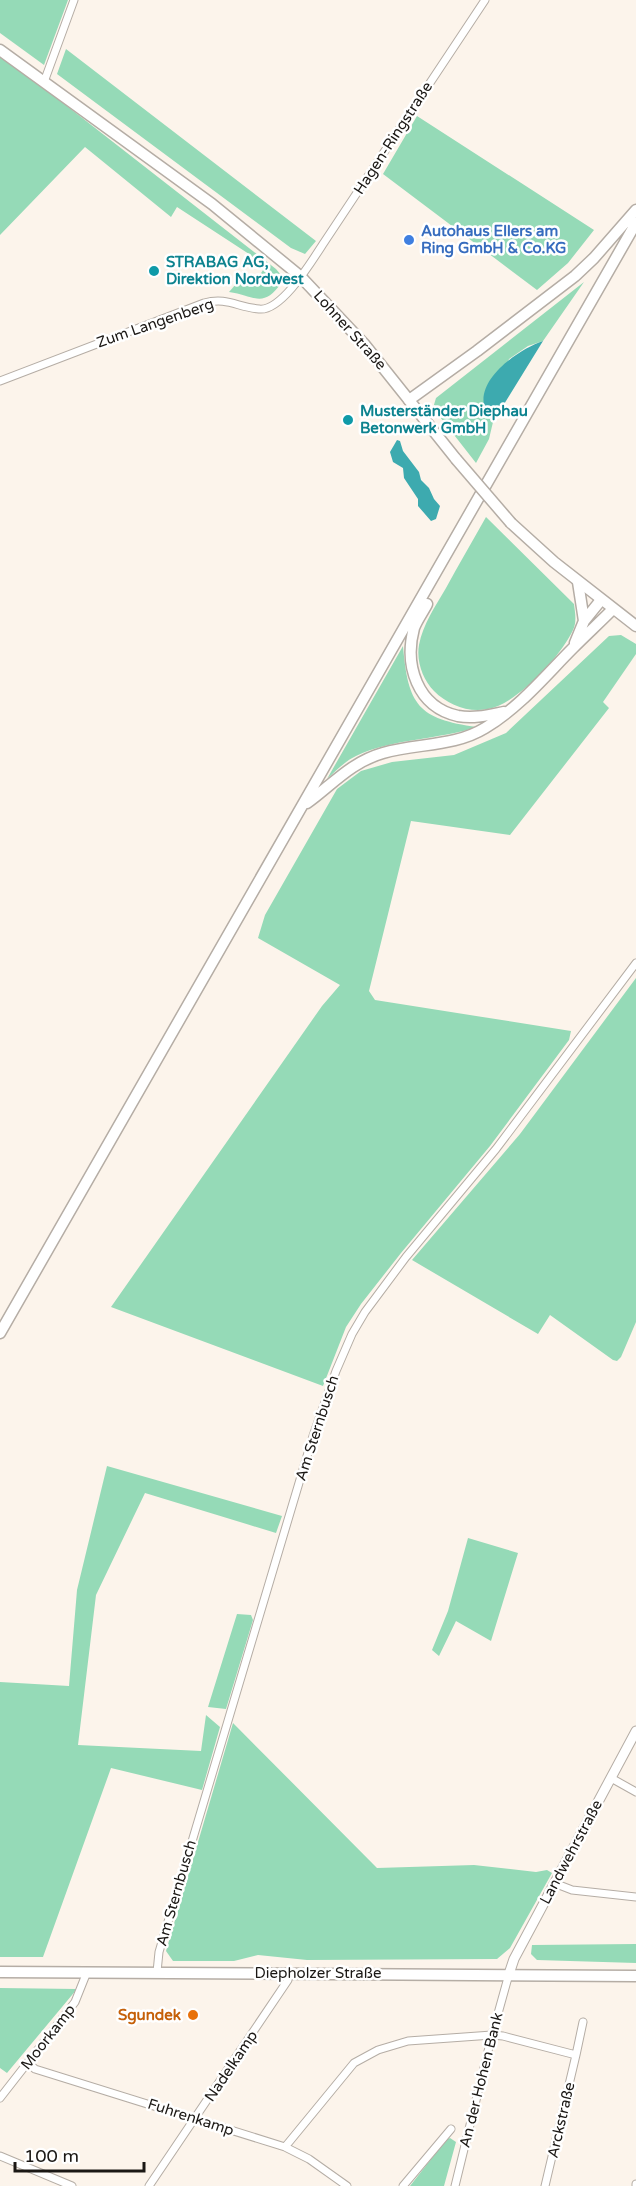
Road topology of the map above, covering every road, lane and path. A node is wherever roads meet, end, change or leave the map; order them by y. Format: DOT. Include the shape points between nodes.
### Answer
graph roads {
  1 [pos="74,0"];
  2 [pos="485,0"];
  3 [pos="0,50"];
  4 [pos="44,82"];
  5 [pos="636,210"];
  6 [pos="636,223"];
  7 [pos="300,276"];
  8 [pos="0,381"];
  9 [pos="409,400"];
  10 [pos="437,573"];
  11 [pos="578,582"];
  12 [pos="601,600"];
  13 [pos="613,609"];
  14 [pos="584,621"];
  15 [pos="636,626"];
  16 [pos="573,648"];
  17 [pos="506,712"];
  18 [pos="304,805"];
  19 [pos="636,963"];
  20 [pos="0,1333"];
  21 [pos="636,1731"];
  22 [pos="611,1778"];
  23 [pos="636,1792"];
  24 [pos="554,1883"];
  25 [pos="636,1897"];
  26 [pos="0,1972"];
  27 [pos="87,1972"];
  28 [pos="157,1972"];
  29 [pos="288,1973"];
  30 [pos="509,1974"];
  31 [pos="636,1976"];
  32 [pos="583,2022"];
  33 [pos="492,2034"];
  34 [pos="576,2055"];
  35 [pos="28,2063"];
  36 [pos="0,2098"];
  37 [pos="196,2118"];
  38 [pos="451,2129"];
  39 [pos="285,2147"];
  40 [pos="0,2156"];
  41 [pos="72,2186"];
  42 [pos="149,2186"];
  43 [pos="347,2186"];
  44 [pos="404,2186"];
  45 [pos="455,2186"];
  46 [pos="545,2186"];
  1 -- 4 [label="street"];
  2 -- 7 [label="street, Hagen-Ringstraße"];
  3 -- 4 [label="main road, Lohner Straße"];
  4 -- 7 [label="main road, Lohner Straße" via="212,204"];
  5 -- 9 [label="main road" via="574,276"];
  6 -- 10 [label="main road"];
  7 -- 8 [label="street, Zum Langenberg" via="270,308 261,310 225,301 204,303"];
  7 -- 9 [label="main road, Lohner Straße"];
  9 -- 11 [label="main road, Lohner Straße, bridge" via="511,523"];
  10 -- 17 [label="main road" via="434,592 411,641 411,666 417,685 431,702 448,713 478,717"];
  10 -- 18 [label="main road"];
  11 -- 12 [label="main road, Lohner Straße"];
  11 -- 14 [label="main road"];
  12 -- 13 [label="main road, Lohner Straße"];
  12 -- 14 [label="main road"];
  13 -- 15 [label="main road, Lohner Straße"];
  13 -- 16 [label="main road"];
  14 -- 16 [label="main road"];
  16 -- 17 [label="main road"];
  17 -- 18 [label="main road" via="467,737 367,759 341,774"];
  18 -- 20 [label="main road"];
  19 -- 28 [label="street, Am Sternbusch" via="496,1149 378,1293 352,1334 313,1436 159,1952"];
  21 -- 22 [label="street, Landwehrstraße"];
  22 -- 23 [label="street"];
  22 -- 24 [label="street, Landwehrstraße"];
  24 -- 25 [label="street" via="572,1890"];
  24 -- 30 [label="street, Landwehrstraße"];
  26 -- 27 [label="main road, Diepholzer Straße"];
  27 -- 28 [label="main road, Diepholzer Straße"];
  27 -- 35 [label="street, Moorkamp" via="75,2002"];
  28 -- 29 [label="main road, Diepholzer Straße"];
  29 -- 30 [label="main road, Diepholzer Straße"];
  29 -- 37 [label="street, Nadelkamp" via="288,1980"];
  30 -- 31 [label="main road, Diepholzer Straße"];
  30 -- 33 [label="street, An der Hohen Bank"];
  32 -- 34 [label="street, Arckstraße"];
  33 -- 34 [label="street"];
  33 -- 39 [label="street" via="408,2041 354,2063"];
  33 -- 45 [label="street, An der Hohen Bank"];
  34 -- 46 [label="street, Arckstraße"];
  35 -- 36 [label="street, Moorkamp"];
  35 -- 37 [label="street, Fuhrenkamp" via="36,2069"];
  37 -- 39 [label="street, Fuhrenkamp"];
  37 -- 42 [label="street, Nadelkamp"];
  38 -- 44 [label="street, An der Hohen Bank"];
  39 -- 43 [label="street, Fuhrenkamp"];
  40 -- 41 [label="street"];
}
